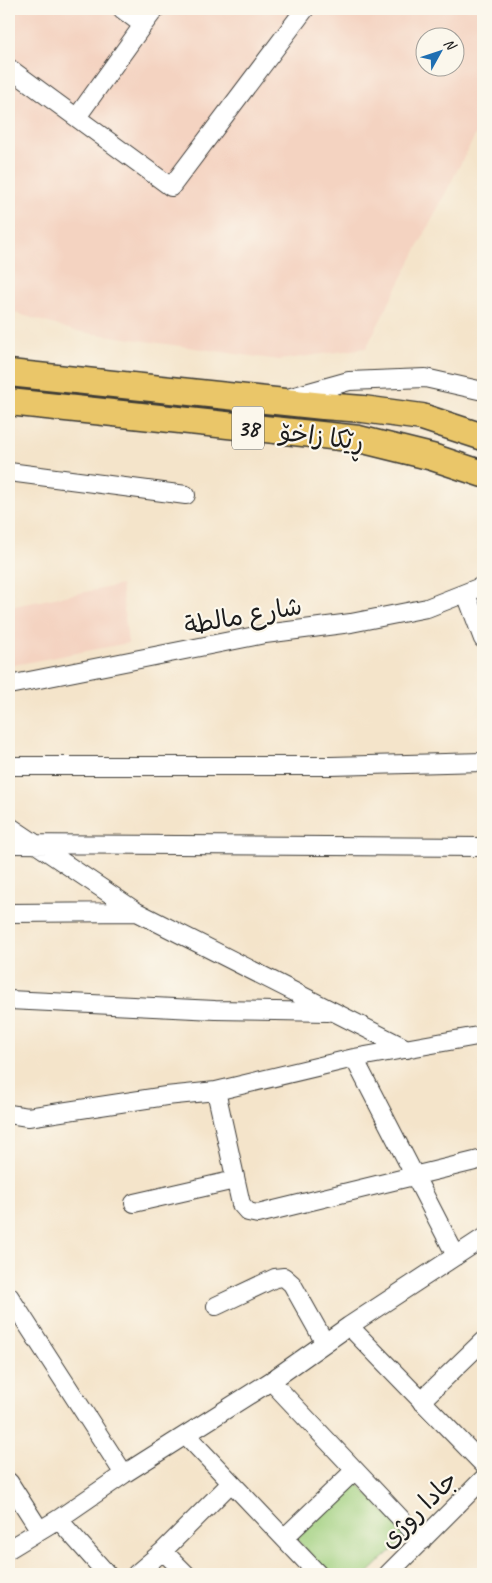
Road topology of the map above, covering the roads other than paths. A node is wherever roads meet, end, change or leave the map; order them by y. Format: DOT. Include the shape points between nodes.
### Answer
graph roads {
  1 [pos="122,9"];
  2 [pos="155,9"];
  3 [pos="304,9"];
  4 [pos="143,25"];
  5 [pos="9,68"];
  6 [pos="77,117"];
  7 [pos="9,373"];
  8 [pos="483,391"];
  9 [pos="9,402"];
  10 [pos="278,402"];
  11 [pos="363,409"];
  12 [pos="483,437"];
  13 [pos="359,439"];
  14 [pos="9,472"];
  15 [pos="483,474"];
  16 [pos="186,495"];
  17 [pos="483,586"];
  18 [pos="466,594"];
  19 [pos="483,639"];
  20 [pos="9,685"];
  21 [pos="483,762"];
  22 [pos="9,766"];
  23 [pos="9,826"];
  24 [pos="9,844"];
  25 [pos="34,844"];
  26 [pos="483,847"];
  27 [pos="137,912"];
  28 [pos="9,913"];
  29 [pos="9,1000"];
  30 [pos="333,1012"];
  31 [pos="483,1035"];
  32 [pos="407,1049"];
  33 [pos="354,1058"];
  34 [pos="216,1092"];
  35 [pos="9,1114"];
  36 [pos="27,1117"];
  37 [pos="9,1120"];
  38 [pos="483,1159"];
  39 [pos="414,1175"];
  40 [pos="235,1180"];
  41 [pos="134,1203"];
  42 [pos="483,1238"];
  43 [pos="456,1256"];
  44 [pos="9,1296"];
  45 [pos="216,1306"];
  46 [pos="349,1326"];
  47 [pos="483,1341"];
  48 [pos="325,1343"];
  49 [pos="271,1381"];
  50 [pos="421,1401"];
  51 [pos="186,1435"];
  52 [pos="483,1464"];
  53 [pos="355,1470"];
  54 [pos="124,1474"];
  55 [pos="483,1480"];
  56 [pos="9,1482"];
  57 [pos="231,1483"];
  58 [pos="58,1519"];
  59 [pos="39,1529"];
  60 [pos="284,1538"];
  61 [pos="422,1541"];
  62 [pos="9,1549"];
  63 [pos="163,1551"];
  64 [pos="397,1572"];
  65 [pos="107,1574"];
  66 [pos="136,1574"];
  67 [pos="186,1574"];
  68 [pos="318,1574"];
  1 -- 4 [label="street"];
  2 -- 4 [label="street"];
  3 -- 6 [label="street" via="171,187"];
  4 -- 6 [label="street"];
  5 -- 6 [label="street"];
  7 -- 10 [label="highway, ڕێکا زاخۆ / 38"];
  8 -- 10 [label="street" via="425,378 348,381"];
  9 -- 13 [label="highway, ڕێکا زاخۆ / 38"];
  10 -- 11 [label="highway, ڕێکا زاخۆ / 38"];
  11 -- 12 [label="highway, ڕێکا زاخۆ / 38" via="422,417"];
  11 -- 13 [label="highway"];
  13 -- 15 [label="highway, ڕێکا زاخۆ / 38" via="432,457"];
  14 -- 16 [label="street"];
  17 -- 18 [label="street, شارع مالطة"];
  18 -- 19 [label="street"];
  18 -- 20 [label="street, شارع مالطة" via="427,608 351,624 265,634"];
  21 -- 22 [label="street" via="331,766"];
  23 -- 25 [label="street"];
  24 -- 25 [label="street"];
  25 -- 26 [label="street"];
  25 -- 27 [label="street"];
  27 -- 28 [label="street"];
  27 -- 30 [label="street"];
  29 -- 30 [label="street"];
  30 -- 32 [label="street"];
  31 -- 32 [label="street"];
  32 -- 33 [label="street"];
  33 -- 34 [label="street"];
  33 -- 39 [label="street"];
  34 -- 36 [label="street" via="166,1096"];
  34 -- 40 [label="street"];
  35 -- 36 [label="street"];
  36 -- 37 [label="street"];
  38 -- 39 [label="street"];
  39 -- 40 [label="street" via="258,1214 248,1212 241,1204"];
  39 -- 43 [label="street"];
  40 -- 41 [label="street"];
  42 -- 43 [label="street"];
  43 -- 46 [label="street"];
  44 -- 54 [label="street"];
  45 -- 48 [label="street" via="275,1278 284,1277 292,1284"];
  46 -- 48 [label="street"];
  46 -- 50 [label="street"];
  47 -- 50 [label="street"];
  48 -- 49 [label="street"];
  49 -- 51 [label="street"];
  49 -- 53 [label="street"];
  50 -- 52 [label="street"];
  51 -- 54 [label="street"];
  51 -- 57 [label="street"];
  53 -- 60 [label="street"];
  53 -- 61 [label="street"];
  54 -- 58 [label="street"];
  55 -- 61 [label="street, جادا روژی"];
  56 -- 59 [label="street"];
  57 -- 60 [label="street"];
  57 -- 63 [label="street"];
  58 -- 59 [label="street"];
  58 -- 65 [label="street"];
  59 -- 62 [label="street"];
  60 -- 68 [label="street"];
  61 -- 64 [label="street, جادا روژی"];
  63 -- 66 [label="street"];
  63 -- 67 [label="street"];
}
